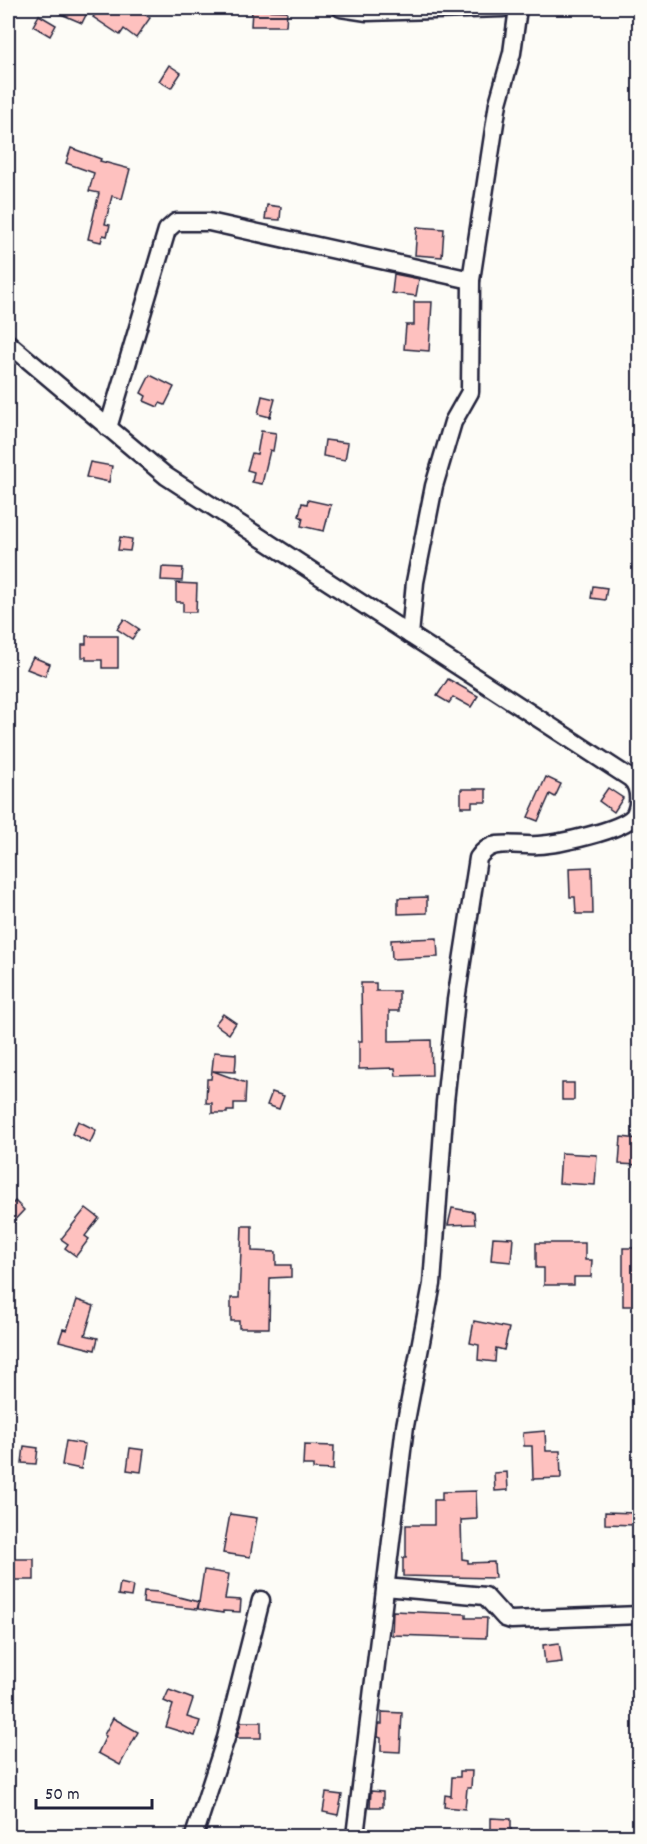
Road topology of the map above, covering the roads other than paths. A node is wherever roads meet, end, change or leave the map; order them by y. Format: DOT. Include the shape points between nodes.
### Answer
graph roads {
  1 [pos="341,8"];
  2 [pos="503,8"];
  3 [pos="518,8"];
  4 [pos="471,280"];
  5 [pos="8,343"];
  6 [pos="108,428"];
  7 [pos="410,635"];
  8 [pos="385,1587"];
  9 [pos="261,1600"];
  10 [pos="639,1614"];
  11 [pos="194,1836"];
  12 [pos="355,1836"];
  1 -- 2 [label="street" via="367,12"];
  3 -- 4 [label="street" via="512,53 498,103"];
  4 -- 6 [label="street" via="209,222 176,222 167,230"];
  4 -- 7 [label="street" via="470,392 453,422 434,486 415,582"];
  5 -- 6 [label="street"];
  6 -- 7 [label="street" via="166,476"];
  7 -- 8 [label="street" via="630,778 639,797 634,816 594,835 540,845 496,845 478,858 445,1102 432,1284 405,1426"];
  8 -- 10 [label="street" via="485,1596 511,1620"];
  8 -- 12 [label="street"];
  9 -- 11 [label="street" via="226,1738"];
}
